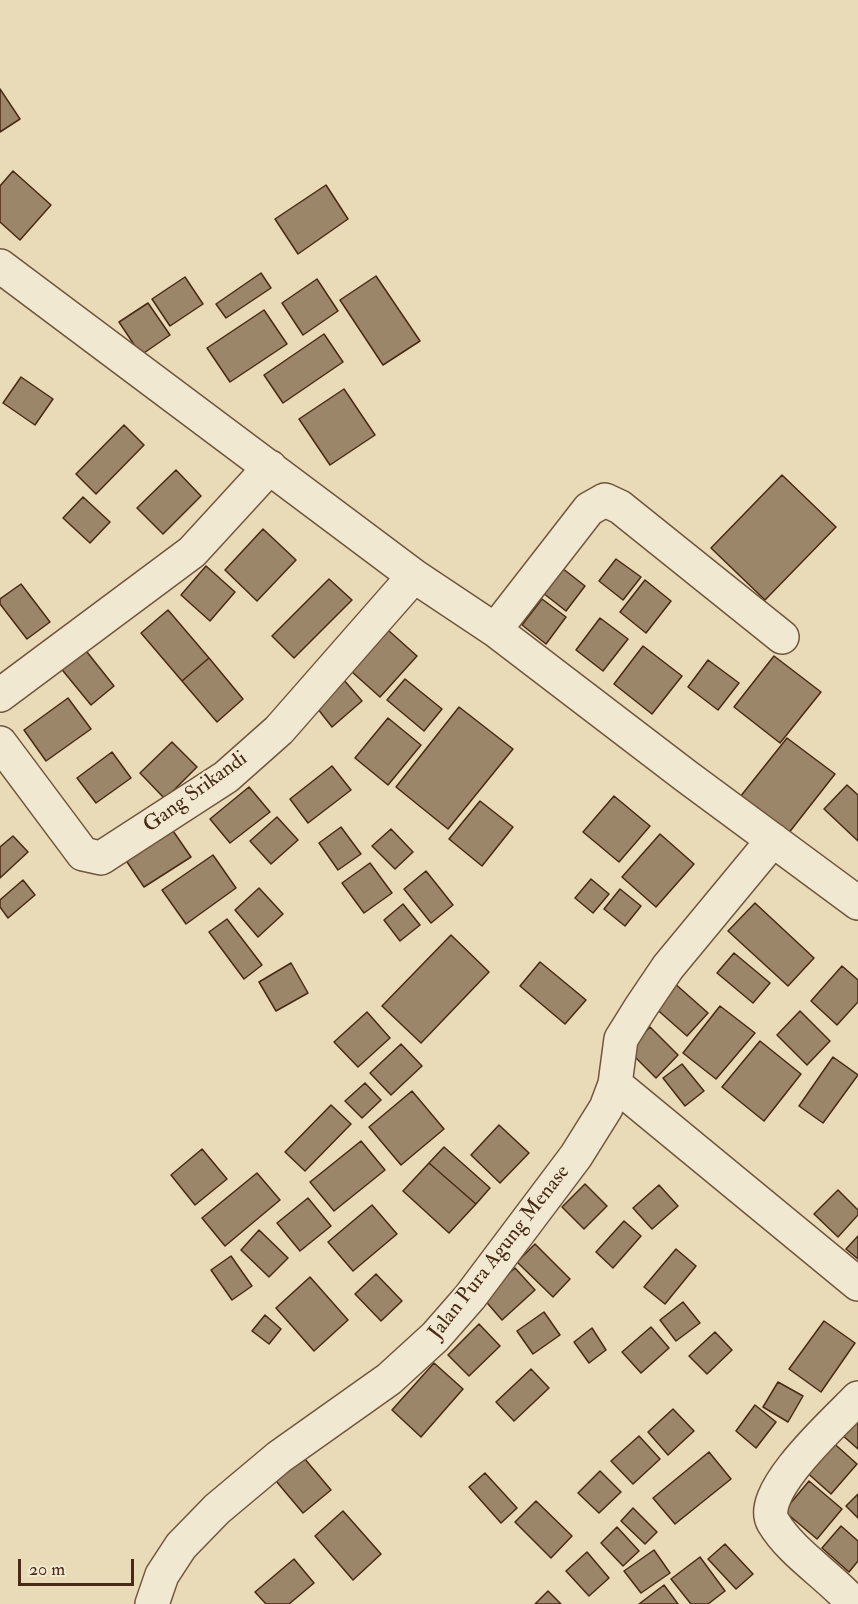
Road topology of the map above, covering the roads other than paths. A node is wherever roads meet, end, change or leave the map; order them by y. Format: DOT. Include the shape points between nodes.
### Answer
graph roads {
  1 [pos="0,266"];
  2 [pos="270,466"];
  3 [pos="414,576"];
  4 [pos="495,630"];
  5 [pos="782,637"];
  6 [pos="0,695"];
  7 [pos="0,743"];
  8 [pos="773,840"];
  9 [pos="858,903"];
  10 [pos="615,1084"];
  11 [pos="858,1284"];
  12 [pos="858,1398"];
  13 [pos="152,1604"];
  14 [pos="854,1604"];
  1 -- 2 [label="street"];
  2 -- 3 [label="street"];
  2 -- 6 [label="street" via="192,552"];
  3 -- 4 [label="street"];
  3 -- 7 [label="street, Gang Srikandi" via="279,730 225,777 101,858 83,854"];
  4 -- 5 [label="street" via="589,509 605,500 620,507"];
  4 -- 8 [label="street"];
  8 -- 9 [label="street"];
  8 -- 10 [label="street, Jalan Pura Agung Menase" via="668,967 641,1007 621,1039"];
  10 -- 11 [label="street"];
  10 -- 13 [label="street, Jalan Pura Agung Menase" via="606,1108 576,1156 470,1297 435,1337 389,1379 279,1457 217,1509 181,1546 162,1575"];
  12 -- 14 [label="street" via="782,1480 770,1510 773,1522 795,1548"];
}
